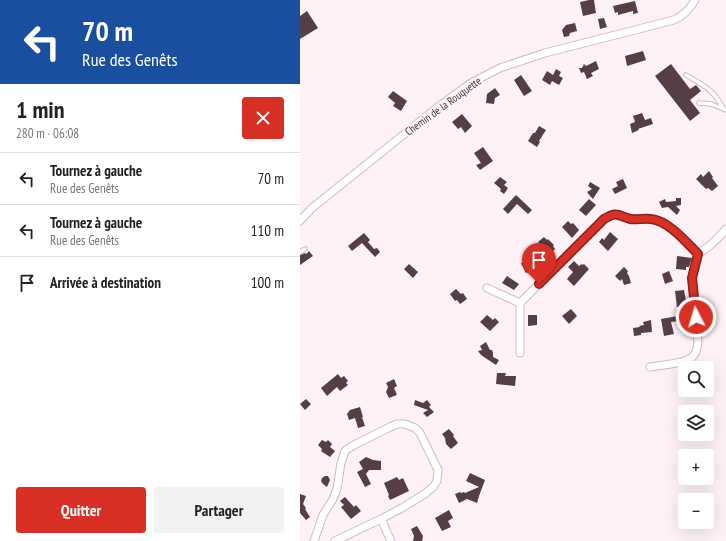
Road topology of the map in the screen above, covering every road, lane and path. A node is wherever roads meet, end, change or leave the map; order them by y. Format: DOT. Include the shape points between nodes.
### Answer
graph roads {
  1 [pos="695,0"];
  2 [pos="686,75"];
  3 [pos="699,103"];
  4 [pos="724,109"];
  5 [pos="300,220"];
  6 [pos="726,229"];
  7 [pos="305,249"];
  8 [pos="300,252"];
  9 [pos="700,252"];
  10 [pos="487,288"];
  11 [pos="520,303"];
  12 [pos="520,353"];
  13 [pos="650,367"];
  14 [pos="382,519"];
  15 [pos="314,541"];
  16 [pos="335,541"];
  17 [pos="391,541"];
  1 -- 5 [label="street, Chemin de la Rouquette" via="688,10 674,20 545,53 500,68 471,83 360,169"];
  2 -- 4 [label="lane" via="709,89"];
  3 -- 4 [label="lane"];
  6 -- 9 [label="street" via="720,237"];
  7 -- 8 [label="lane"];
  9 -- 11 [label="street" via="661,222 647,218 638,220 611,215"];
  9 -- 13 [label="street" via="692,278 697,351 686,361"];
  10 -- 11 [label="street"];
  11 -- 12 [label="street"];
  14 -- 15 [label="street" via="426,494 436,481 438,470 420,433 405,424 390,427 345,451 337,489"];
  14 -- 16 [label="street"];
  14 -- 17 [label="street"];
}
